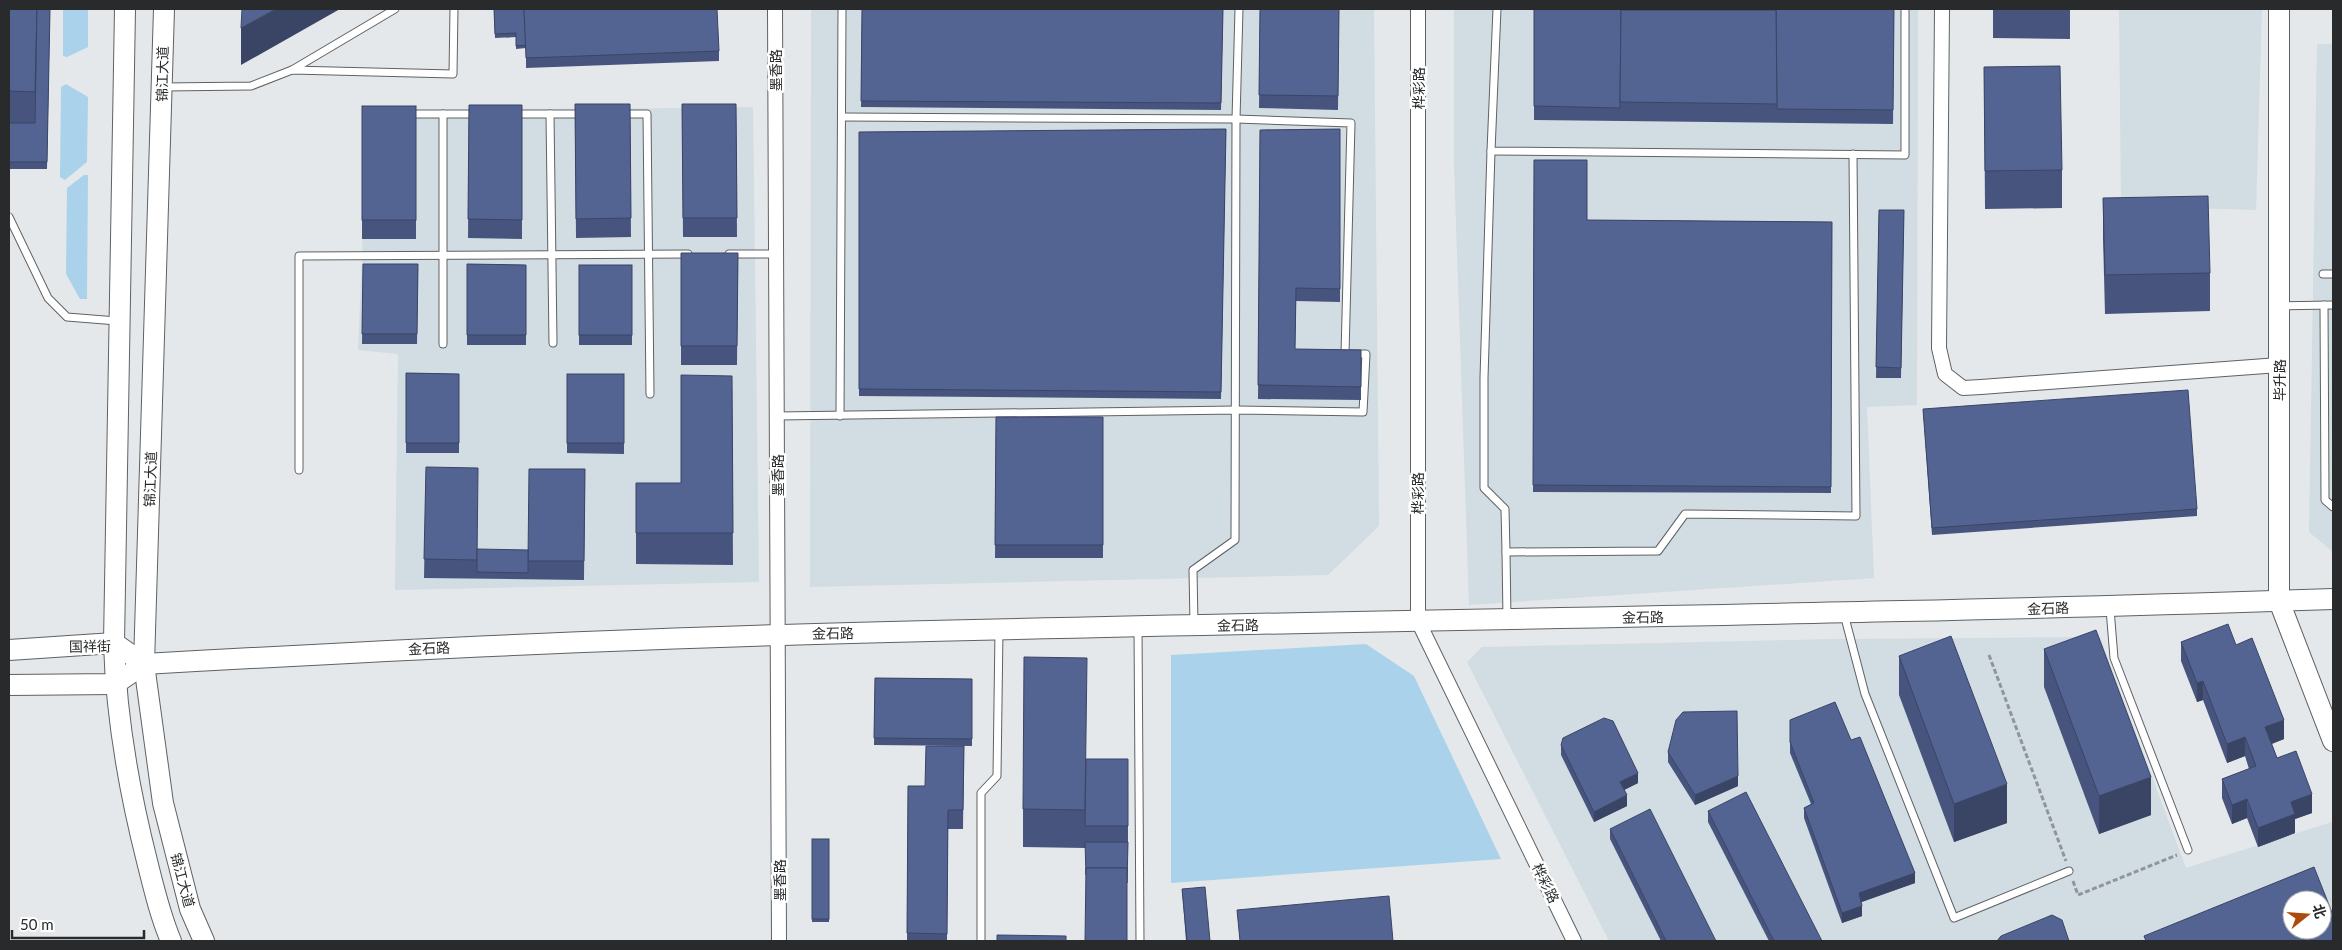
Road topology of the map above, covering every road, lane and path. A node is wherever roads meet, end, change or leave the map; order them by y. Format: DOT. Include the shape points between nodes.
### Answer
graph roads {
  1 [pos="125,9"];
  2 [pos="164,9"];
  3 [pos="394,9"];
  4 [pos="454,9"];
  5 [pos="774,9"];
  6 [pos="842,9"];
  7 [pos="1239,9"];
  8 [pos="1418,9"];
  9 [pos="1497,9"];
  10 [pos="1905,9"];
  11 [pos="1942,9"];
  12 [pos="2279,9"];
  13 [pos="292,70"];
  14 [pos="162,88"];
  15 [pos="394,114"];
  16 [pos="443,114"];
  17 [pos="482,114"];
  18 [pos="511,114"];
  19 [pos="550,114"];
  20 [pos="589,114"];
  21 [pos="618,114"];
  22 [pos="843,117"];
  23 [pos="1236,119"];
  24 [pos="1491,151"];
  25 [pos="1853,154"];
  26 [pos="9,217"];
  27 [pos="649,254"];
  28 [pos="698,254"];
  29 [pos="718,254"];
  30 [pos="776,254"];
  31 [pos="444,255"];
  32 [pos="552,255"];
  33 [pos="2323,274"];
  34 [pos="2333,274"];
  35 [pos="2324,305"];
  36 [pos="2333,305"];
  37 [pos="2279,306"];
  38 [pos="119,321"];
  39 [pos="552,343"];
  40 [pos="443,344"];
  41 [pos="2279,365"];
  42 [pos="650,394"];
  43 [pos="1236,410"];
  44 [pos="777,416"];
  45 [pos="840,416"];
  46 [pos="299,470"];
  47 [pos="2333,507"];
  48 [pos="1506,552"];
  49 [pos="2333,599"];
  50 [pos="2279,601"];
  51 [pos="2110,606"];
  52 [pos="1844,614"];
  53 [pos="1507,620"];
  54 [pos="1418,621"];
  55 [pos="1194,626"];
  56 [pos="1138,627"];
  57 [pos="999,630"];
  58 [pos="778,635"];
  59 [pos="114,643"];
  60 [pos="9,650"];
  61 [pos="1989,655"];
  62 [pos="144,664"];
  63 [pos="115,684"];
  64 [pos="9,685"];
  65 [pos="2333,741"];
  66 [pos="2188,850"];
  67 [pos="2069,871"];
  68 [pos="171,941"];
  69 [pos="204,941"];
  70 [pos="779,941"];
  71 [pos="981,941"];
  72 [pos="1140,941"];
  73 [pos="1574,941"];
  1 -- 38 [label="street"];
  2 -- 14 [label="street, 锦江大道"];
  3 -- 13 [label="lane"];
  4 -- 13 [label="lane" via="453,74"];
  5 -- 30 [label="street, 墨香路"];
  6 -- 22 [label="lane"];
  7 -- 23 [label="lane"];
  8 -- 54 [label="street, 桦彩路"];
  9 -- 24 [label="lane"];
  10 -- 25 [label="lane" via="1905,155"];
  11 -- 41 [label="street" via="1939,348 1945,374 1963,388"];
  12 -- 37 [label="street, 毕升路"];
  13 -- 14 [label="lane" via="250,86"];
  14 -- 62 [label="street, 锦江大道"];
  15 -- 16 [label="lane"];
  16 -- 17 [label="lane"];
  16 -- 31 [label="lane"];
  18 -- 19 [label="lane"];
  19 -- 20 [label="lane"];
  19 -- 32 [label="lane"];
  21 -- 27 [label="lane" via="647,114"];
  22 -- 23 [label="lane"];
  22 -- 45 [label="lane"];
  23 -- 43 [label="lane"];
  23 -- 43 [label="lane" via="1351,123 1345,354 1366,354 1363,412"];
  24 -- 25 [label="lane"];
  24 -- 48 [label="lane" via="1484,488 1505,509"];
  25 -- 48 [label="lane" via="1856,516 1685,514 1658,551"];
  26 -- 38 [label="lane" via="48,298 67,317"];
  27 -- 28 [label="lane"];
  27 -- 32 [label="lane"];
  27 -- 42 [label="lane"];
  29 -- 30 [label="lane"];
  30 -- 44 [label="street, 墨香路"];
  31 -- 32 [label="lane"];
  31 -- 40 [label="lane"];
  31 -- 46 [label="lane" via="299,256"];
  32 -- 39 [label="lane"];
  33 -- 34 [label="lane"];
  35 -- 36 [label="lane"];
  35 -- 37 [label="lane"];
  35 -- 47 [label="lane" via="2325,500"];
  37 -- 41 [label="street, 毕升路"];
  38 -- 59 [label="street"];
  41 -- 50 [label="street, 毕升路"];
  43 -- 45 [label="lane"];
  43 -- 55 [label="lane" via="1235,540 1193,570"];
  44 -- 45 [label="lane"];
  44 -- 58 [label="street, 墨香路"];
  48 -- 53 [label="lane"];
  49 -- 50 [label="street, 金石路"];
  50 -- 51 [label="street, 金石路"];
  50 -- 65 [label="street, 毕升路"];
  51 -- 52 [label="street, 金石路"];
  51 -- 66 [label="lane" via="2114,658"];
  52 -- 53 [label="street, 金石路"];
  52 -- 67 [label="lane" via="1865,694 1954,918"];
  53 -- 54 [label="street, 金石路"];
  54 -- 55 [label="street, 金石路"];
  54 -- 73 [label="street, 桦彩路"];
  55 -- 56 [label="street, 金石路"];
  56 -- 57 [label="street, 金石路"];
  56 -- 72 [label="lane"];
  57 -- 58 [label="street, 金石路"];
  57 -- 71 [label="lane" via="997,776 981,793"];
  58 -- 62 [label="street, 金石路" via="427,648"];
  58 -- 70 [label="street, 墨香路"];
  59 -- 60 [label="street, 国祥街"];
  59 -- 62 [label="street, 国祥街"];
  59 -- 63 [label="street"];
  61 -- 67 [label="path"];
  62 -- 63 [label="street"];
  62 -- 69 [label="street, 锦江大道" via="164,803 190,909"];
  63 -- 64 [label="street"];
  63 -- 68 [label="street" via="134,808 162,919"];
  66 -- 67 [label="path" via="2078,895"];
}
